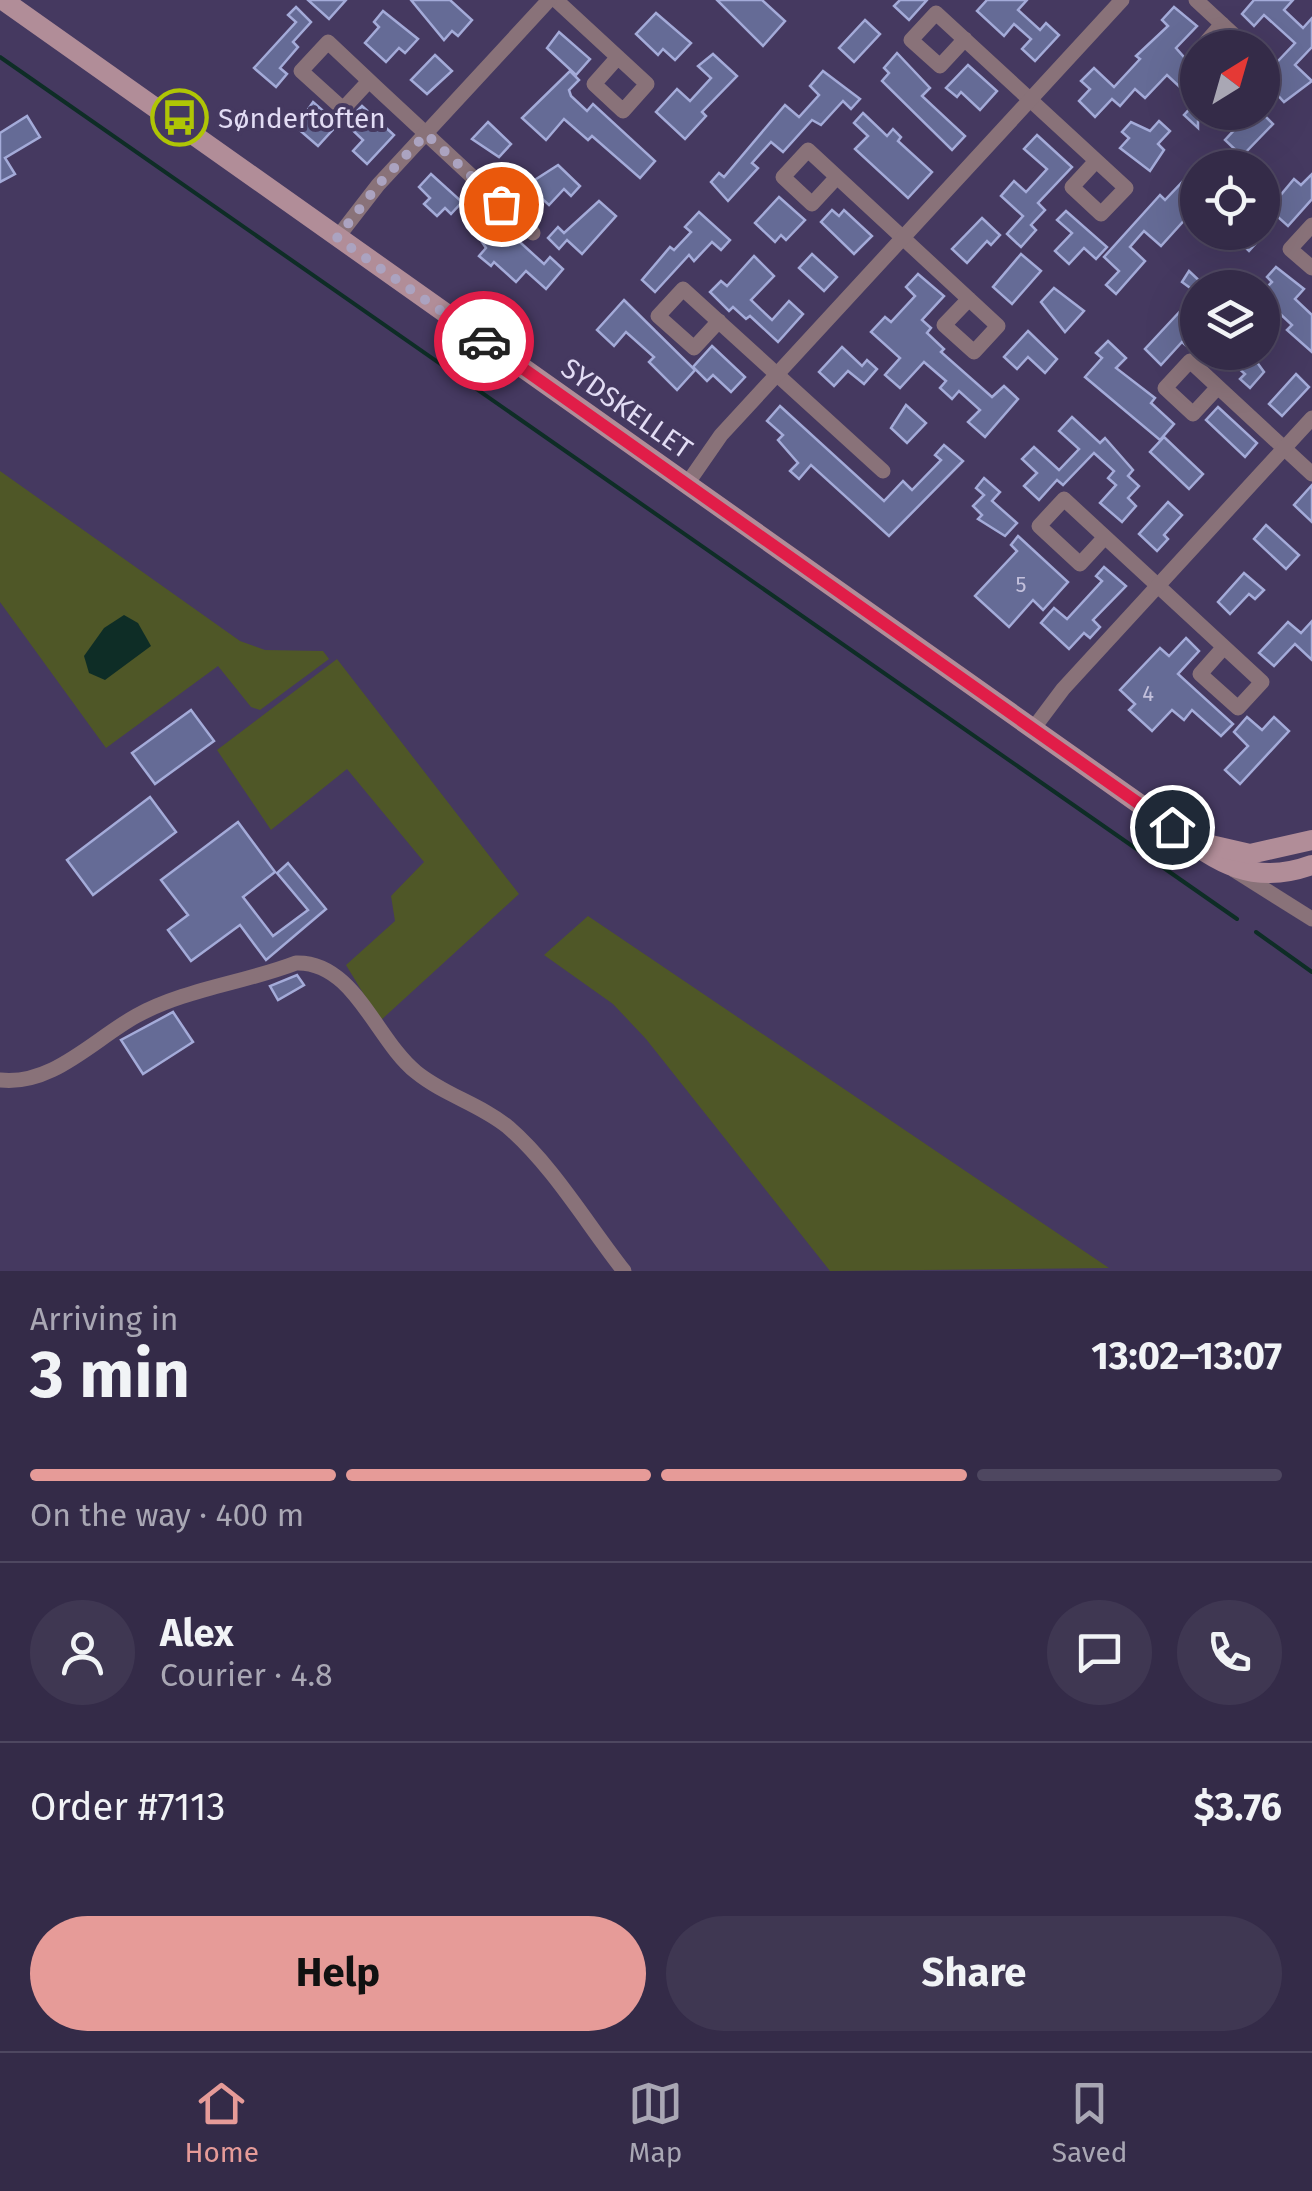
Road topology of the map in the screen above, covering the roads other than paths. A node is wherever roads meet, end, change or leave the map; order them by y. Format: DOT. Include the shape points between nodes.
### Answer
graph roads {
  1 [pos="2,0"];
  2 [pos="553,0"];
  3 [pos="1122,0"];
  4 [pos="1196,0"];
  5 [pos="1222,24"];
  6 [pos="1216,30"];
  7 [pos="1228,30"];
  8 [pos="965,39"];
  9 [pos="618,58"];
  10 [pos="369,81"];
  11 [pos="1030,100"];
  12 [pos="426,134"];
  13 [pos="1096,161"];
  14 [pos="837,177"];
  15 [pos="1312,225"];
  16 [pos="533,233"];
  17 [pos="337,238"];
  18 [pos="903,238"];
  19 [pos="1312,268"];
  20 [pos="969,299"];
  21 [pos="718,322"];
  22 [pos="778,375"];
  23 [pos="1218,387"];
  24 [pos="1312,418"];
  25 [pos="1284,448"];
  26 [pos="884,471"];
  27 [pos="1312,474"];
  28 [pos="686,484"];
  29 [pos="1105,536"];
  30 [pos="1158,586"];
  31 [pos="1224,647"];
  32 [pos="1032,729"];
  33 [pos="1172,827"];
  34 [pos="1306,843"];
  35 [pos="1312,866"];
  36 [pos="1234,870"];
  37 [pos="1312,918"];
  38 [pos="0,1080"];
  39 [pos="624,1271"];
  1 -- 17 [label="street, SYDSKELLET"];
  2 -- 9 [label="street"];
  2 -- 12 [label="street"];
  3 -- 11 [label="street"];
  4 -- 5 [label="street"];
  5 -- 6 [label="street"];
  5 -- 7 [label="street"];
  8 -- 11 [label="street"];
  10 -- 10 [label="street" via="343,110 301,71 328,42"];
  10 -- 12 [label="street"];
  11 -- 13 [label="street"];
  11 -- 18 [label="street"];
  12 -- 16 [label="street"];
  12 -- 17 [label="street"];
  14 -- 18 [label="street"];
  15 -- 19 [label="street" via="1290,249"];
  17 -- 28 [label="street, SYDSKELLET"];
  18 -- 20 [label="street"];
  18 -- 22 [label="street"];
  21 -- 22 [label="street"];
  22 -- 26 [label="street"];
  22 -- 28 [label="street"];
  23 -- 25 [label="street"];
  24 -- 25 [label="street"];
  25 -- 27 [label="street"];
  25 -- 30 [label="street"];
  28 -- 32 [label="street, SYDSKELLET"];
  29 -- 30 [label="street"];
  30 -- 31 [label="street"];
  30 -- 32 [label="street"];
  32 -- 33 [label="street, SYDSKELLET"];
  33 -- 34 [label="street, SYDSKELLET" via="1227,851 1268,853"];
  33 -- 36 [label="street, SYDSKELLET"];
  34 -- 35 [label="street, SYDSKELLET"];
  35 -- 36 [label="street, SYDSKELLET" via="1273,875"];
  36 -- 37 [label="street, SYDSKELLET"];
  38 -- 39 [label="street" via="48,1072 172,1000 312,962 340,978 415,1072 516,1136"];
}
